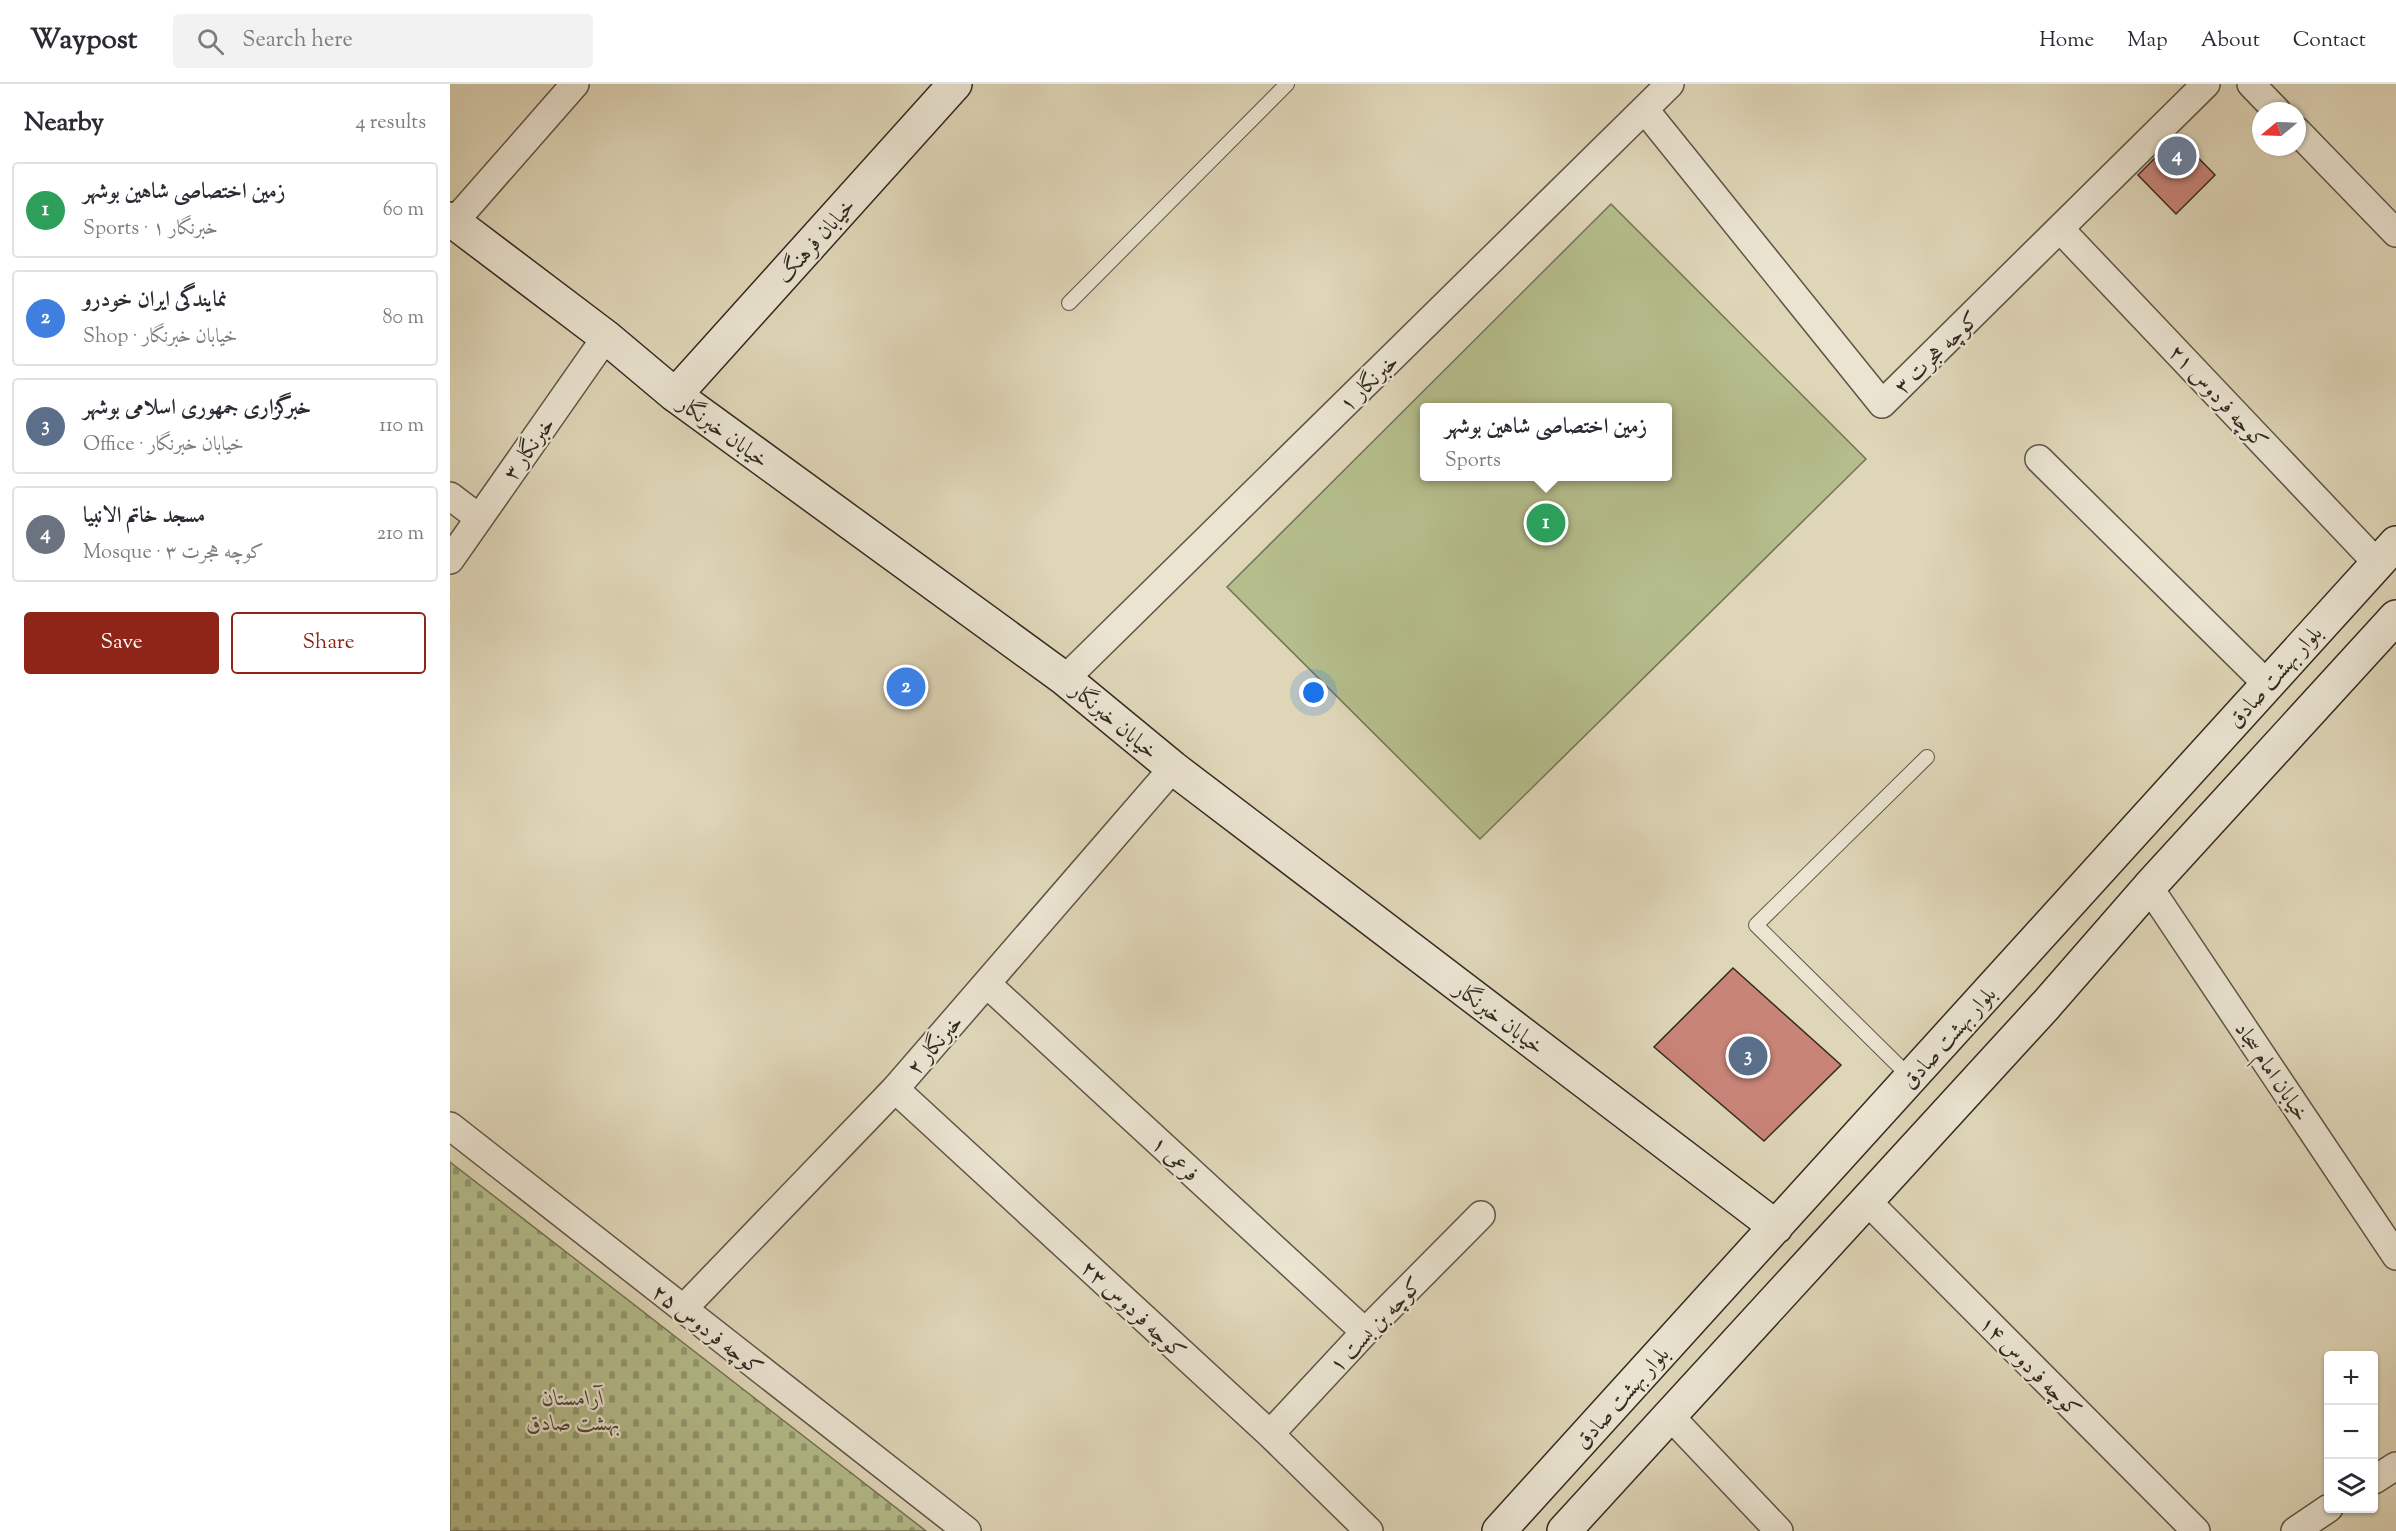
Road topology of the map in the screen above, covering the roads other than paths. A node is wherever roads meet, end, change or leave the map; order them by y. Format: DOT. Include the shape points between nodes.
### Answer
graph roads {
  1 [pos="575,84"];
  2 [pos="955,84"];
  3 [pos="1287,84"];
  4 [pos="1670,84"];
  5 [pos="2206,84"];
  6 [pos="2251,84"];
  7 [pos="2268,102"];
  8 [pos="1645,110"];
  9 [pos="2306,140"];
  10 [pos="452,220"];
  11 [pos="2061,230"];
  12 [pos="2396,233"];
  13 [pos="1069,303"];
  14 [pos="606,337"];
  15 [pos="675,395"];
  16 [pos="2039,459"];
  17 [pos="450,496"];
  18 [pos="479,518"];
  19 [pos="2387,553"];
  20 [pos="450,560"];
  21 [pos="2396,617"];
  22 [pos="1065,678"];
  23 [pos="2267,684"];
  24 [pos="1927,757"];
  25 [pos="1173,768"];
  26 [pos="2149,887"];
  27 [pos="2009,969"];
  28 [pos="987,984"];
  29 [pos="2046,1005"];
  30 [pos="1911,1078"];
  31 [pos="895,1089"];
  32 [pos="450,1126"];
  33 [pos="1866,1200"];
  34 [pos="1481,1215"];
  35 [pos="1776,1227"];
  36 [pos="2396,1256"];
  37 [pos="683,1309"];
  38 [pos="1365,1332"];
  39 [pos="1669,1415"];
  40 [pos="1270,1434"];
  41 [pos="2396,1466"];
  42 [pos="2378,1477"];
  43 [pos="2324,1513"];
  44 [pos="967,1531"];
  45 [pos="1369,1531"];
  46 [pos="1499,1531"];
  47 [pos="1564,1531"];
  48 [pos="1779,1531"];
  49 [pos="2196,1531"];
  50 [pos="2295,1531"];
  1 -- 10 [label="street"];
  2 -- 15 [label="street, خیابان فرهنگ"];
  3 -- 13 [label="lane"];
  4 -- 8 [label="street, خبرنگار ۱"];
  5 -- 11 [label="street, کوچه هجرت ۳"];
  6 -- 7 [label="street"];
  8 -- 11 [label="street, کوچه هجرت ۳" via="1882,404"];
  8 -- 22 [label="street, خبرنگار ۱"];
  9 -- 12 [label="street"];
  10 -- 14 [label="street, خیابان خبرنگار"];
  11 -- 19 [label="street, کوچه فردوس ۲۱"];
  14 -- 15 [label="street, خیابان خبرنگار"];
  14 -- 18 [label="street, خبرنگار ۳"];
  15 -- 22 [label="street, خیابان خبرنگار"];
  16 -- 23 [label="street"];
  17 -- 18 [label="street"];
  18 -- 20 [label="street, خبرنگار ۳"];
  19 -- 23 [label="street, بلوار بهشت صادق"];
  21 -- 26 [label="street"];
  22 -- 25 [label="street, خیابان خبرنگار"];
  23 -- 27 [label="street, بلوار بهشت صادق"];
  24 -- 30 [label="lane" via="1756,925"];
  25 -- 28 [label="street, خبرنگار ۲"];
  25 -- 35 [label="street, خیابان خبرنگار"];
  26 -- 29 [label="street"];
  26 -- 36 [label="street, خیابان امام سجاد"];
  27 -- 29 [label="street"];
  27 -- 30 [label="street, بلوار بهشت صادق"];
  28 -- 31 [label="street, خبرنگار ۲"];
  28 -- 38 [label="street, فرعی ۱"];
  29 -- 33 [label="street"];
  30 -- 35 [label="street, بلوار بهشت صادق"];
  31 -- 37 [label="street, خبرنگار ۲"];
  31 -- 40 [label="street, کوچه فردوس ۲۳"];
  32 -- 37 [label="street, کوچه فردوس ۲۵"];
  33 -- 39 [label="street"];
  33 -- 49 [label="street, کوچه فردوس ۱۴"];
  34 -- 38 [label="street, کوچه بن بست ۱"];
  35 -- 46 [label="street, بلوار بهشت صادق"];
  37 -- 44 [label="street, کوچه فردوس ۲۵"];
  38 -- 40 [label="street, کوچه بن بست ۱"];
  39 -- 47 [label="street"];
  39 -- 48 [label="street"];
  40 -- 45 [label="street, کوچه فردوس ۲۳"];
  41 -- 42 [label="street"];
  43 -- 50 [label="street"];
}
